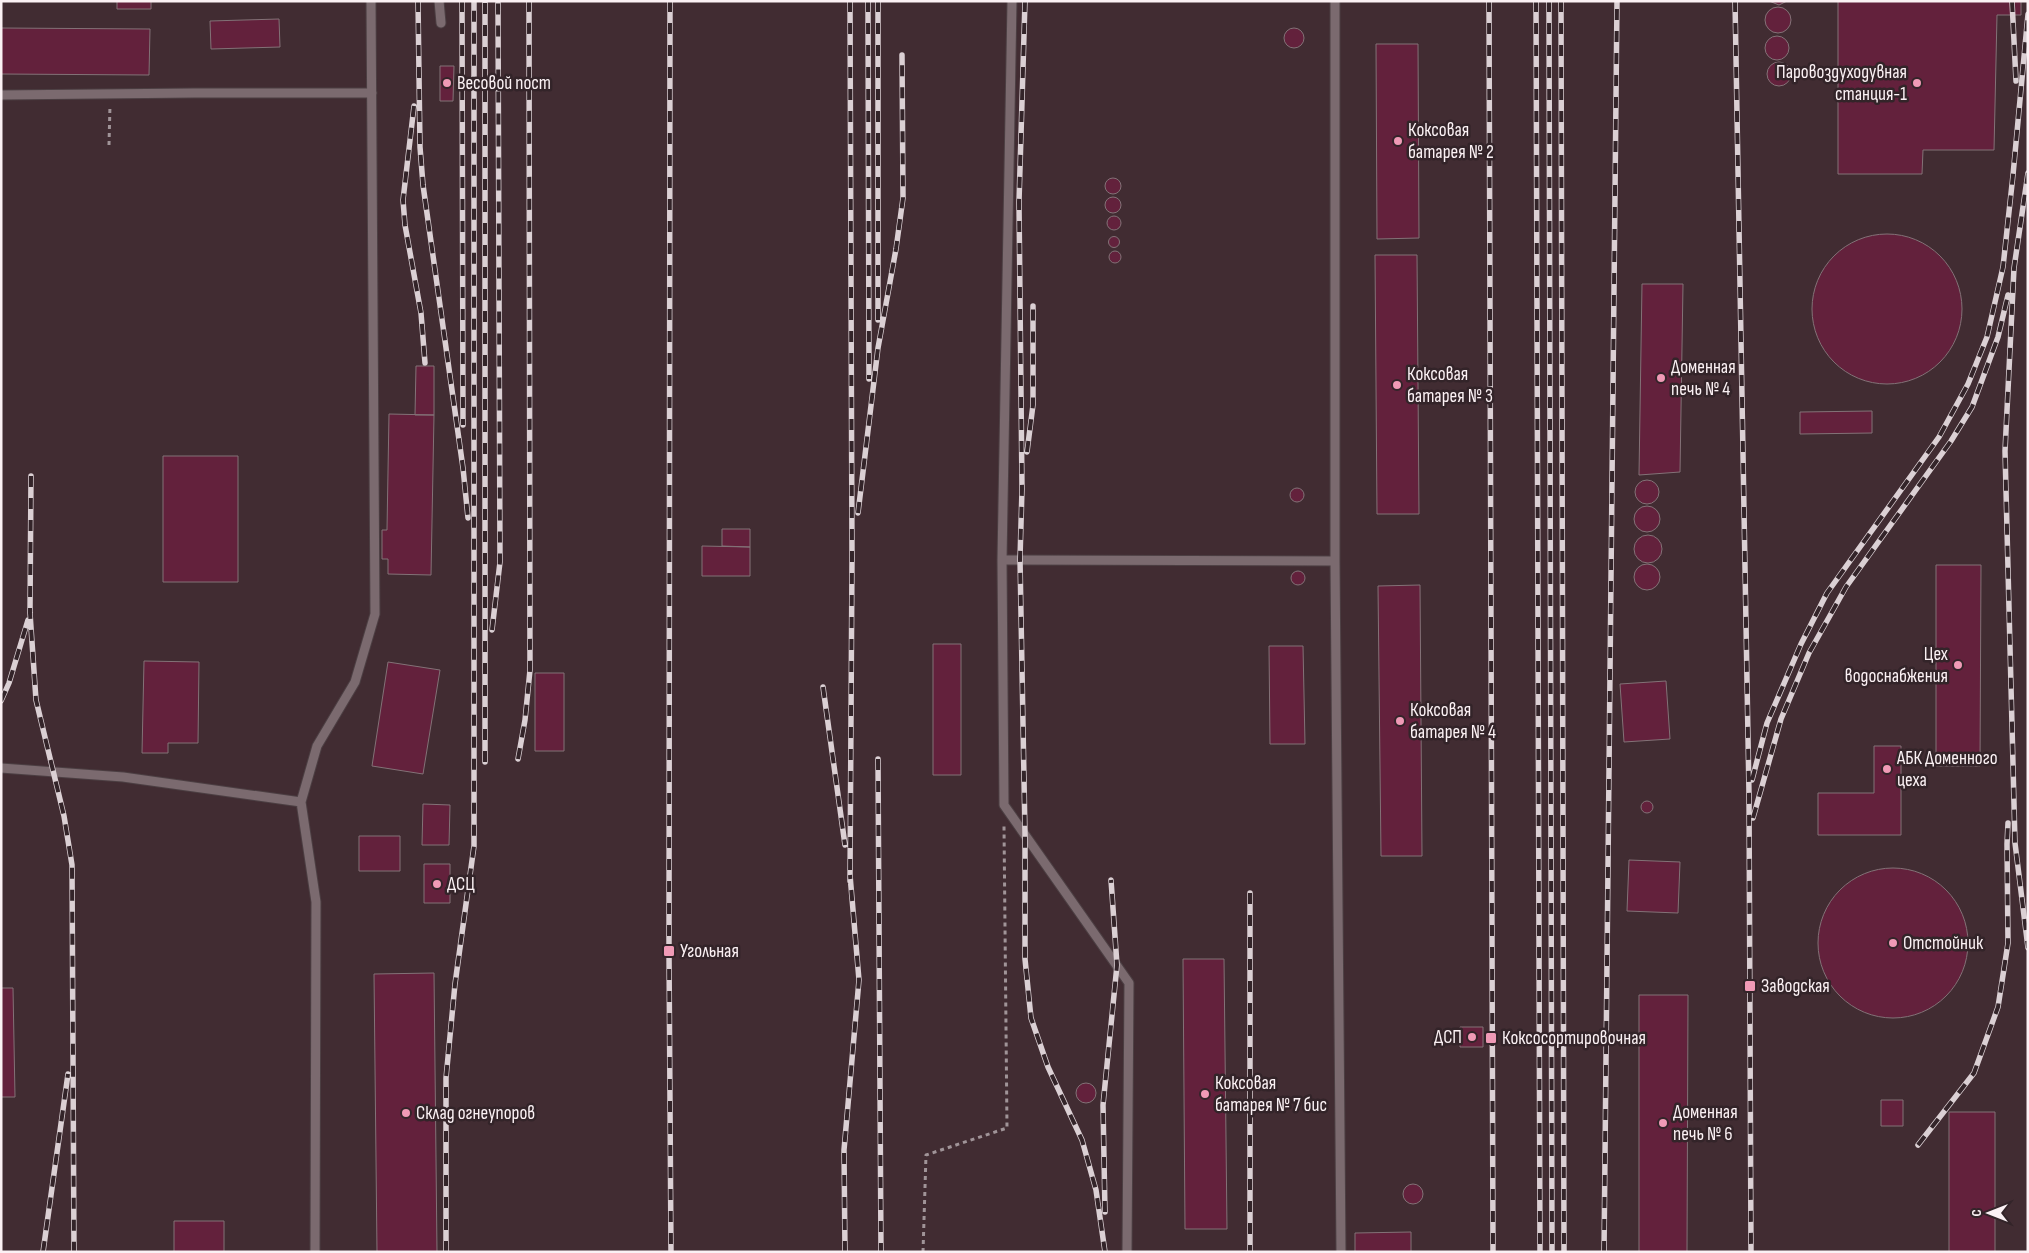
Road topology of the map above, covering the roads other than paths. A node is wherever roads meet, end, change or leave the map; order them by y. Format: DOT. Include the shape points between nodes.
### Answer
graph roads {
  1 [pos="371,1"];
  2 [pos="439,1"];
  3 [pos="1012,1"];
  4 [pos="1336,1"];
  5 [pos="441,23"];
  6 [pos="372,93"];
  7 [pos="1,95"];
  8 [pos="1002,560"];
  9 [pos="1336,561"];
  10 [pos="1,768"];
  11 [pos="301,802"];
  12 [pos="315,1252"];
  13 [pos="1127,1252"];
  14 [pos="1341,1252"];
  1 -- 6 [label="lane"];
  2 -- 5 [label="lane"];
  3 -- 8 [label="lane"];
  4 -- 9 [label="lane"];
  6 -- 7 [label="lane"];
  6 -- 11 [label="lane" via="375,614 355,682 318,746"];
  8 -- 9 [label="lane"];
  8 -- 13 [label="lane" via="1004,805 1129,983"];
  9 -- 14 [label="lane"];
  10 -- 11 [label="lane" via="123,777"];
  11 -- 12 [label="lane" via="316,902"];
}
